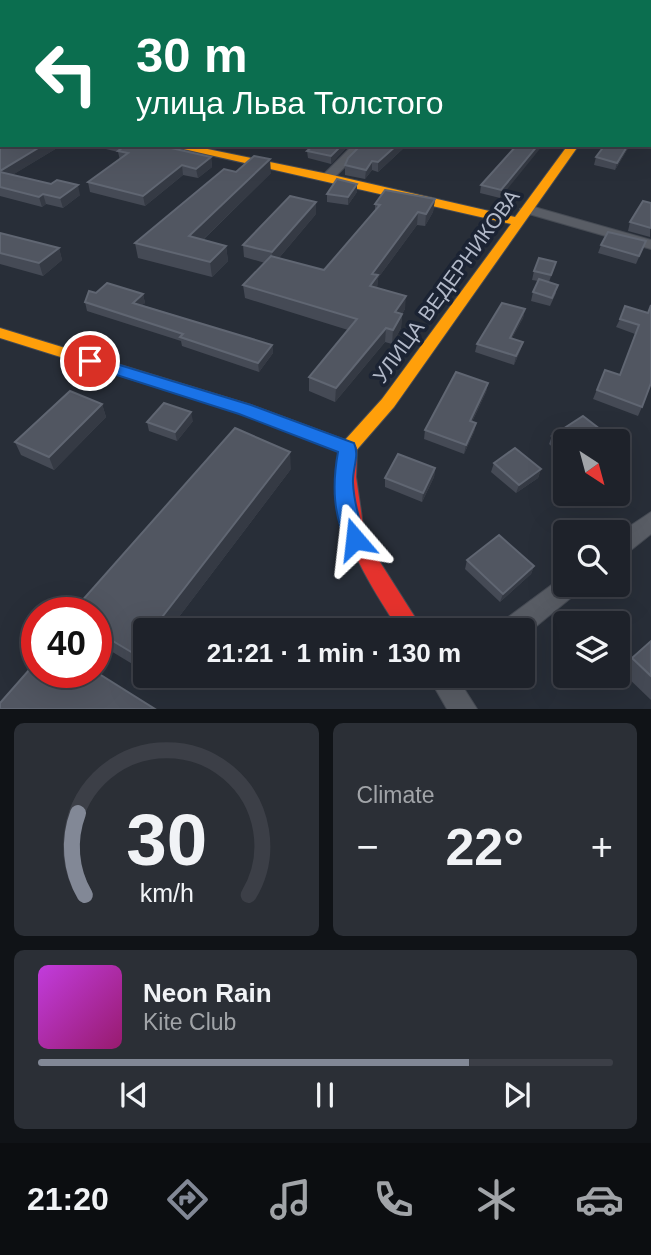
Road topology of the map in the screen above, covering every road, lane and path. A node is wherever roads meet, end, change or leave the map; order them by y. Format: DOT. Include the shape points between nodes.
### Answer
graph roads {
  1 [pos="182,147"];
  2 [pos="358,147"];
  3 [pos="573,147"];
  4 [pos="328,177"];
  5 [pos="523,215"];
  6 [pos="651,245"];
  7 [pos="0,333"];
  8 [pos="348,448"];
  9 [pos="651,521"];
  10 [pos="630,538"];
  11 [pos="554,597"];
  12 [pos="404,618"];
  13 [pos="527,618"];
  14 [pos="452,688"];
  15 [pos="463,709"];
  1 -- 4 [label="street"];
  2 -- 4 [label="street"];
  3 -- 5 [label="street, УЛИЦА ВЕДЕРНИКОВА"];
  4 -- 5 [label="street"];
  5 -- 6 [label="street"];
  5 -- 8 [label="street, УЛИЦА ВЕДЕРНИКОВА" via="388,402"];
  7 -- 8 [label="street" via="245,409"];
  8 -- 12 [label="street" via="344,498 355,539"];
  9 -- 10 [label="street"];
  11 -- 13 [label="street"];
  14 -- 15 [label="street"];
}
